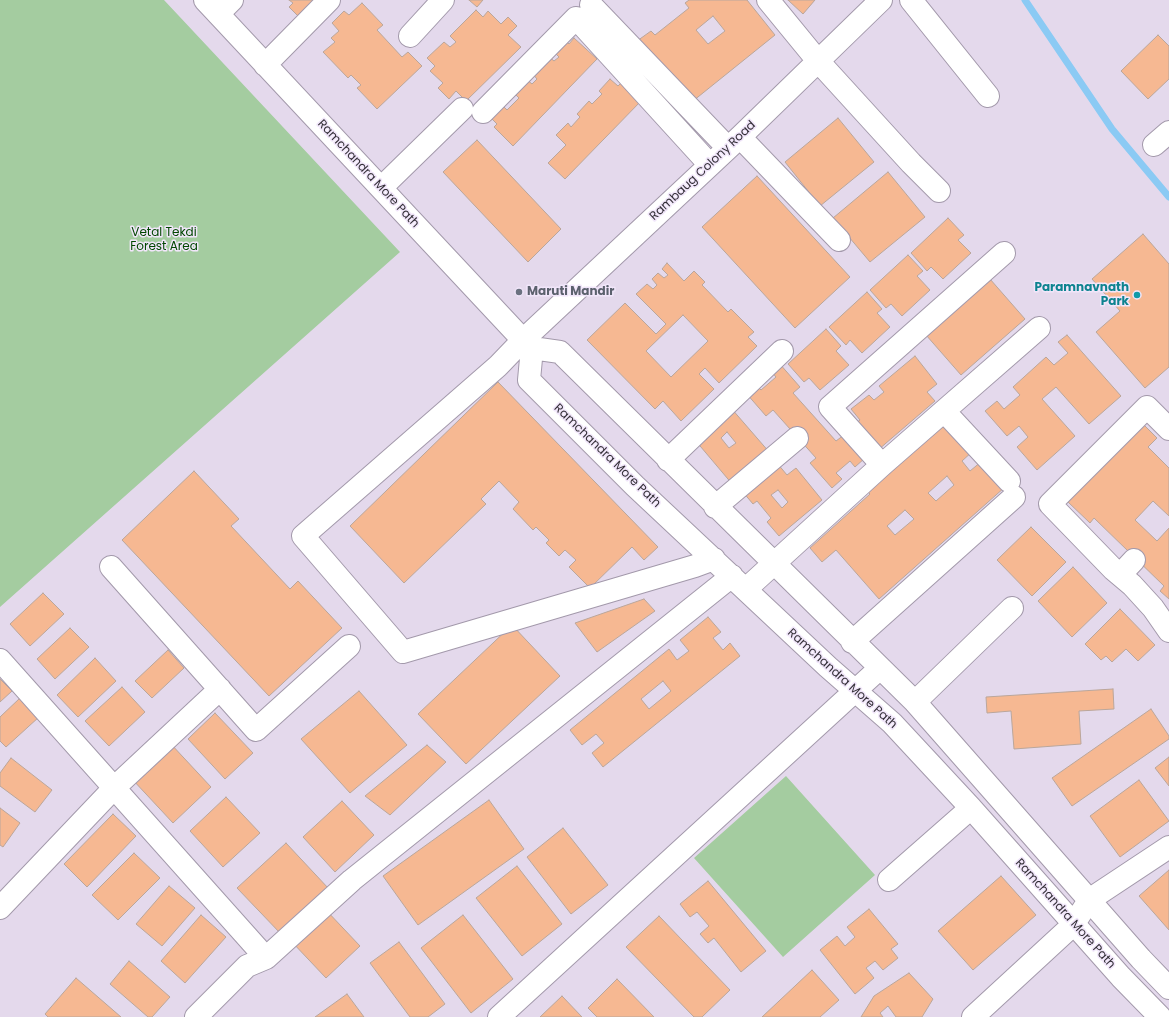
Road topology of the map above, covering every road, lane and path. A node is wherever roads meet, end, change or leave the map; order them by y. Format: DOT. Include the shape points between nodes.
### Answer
graph roads {
  1 [pos="329,0"];
  2 [pos="443,0"];
  3 [pos="768,0"];
  4 [pos="881,0"];
  5 [pos="911,0"];
  6 [pos="218,5"];
  7 [pos="591,5"];
  8 [pos="410,36"];
  9 [pos="818,61"];
  10 [pos="265,64"];
  11 [pos="988,96"];
  12 [pos="462,108"];
  13 [pos="483,112"];
  14 [pos="734,142"];
  15 [pos="710,165"];
  16 [pos="381,188"];
  17 [pos="939,191"];
  18 [pos="839,240"];
  19 [pos="1004,254"];
  20 [pos="1039,328"];
  21 [pos="527,344"];
  22 [pos="782,351"];
  23 [pos="944,411"];
  24 [pos="1169,429"];
  25 [pos="796,438"];
  26 [pos="668,460"];
  27 [pos="882,465"];
  28 [pos="715,507"];
  29 [pos="714,559"];
  30 [pos="772,564"];
  31 [pos="111,567"];
  32 [pos="739,583"];
  33 [pos="1012,608"];
  34 [pos="1169,631"];
  35 [pos="852,642"];
  36 [pos="349,646"];
  37 [pos="0,660"];
  38 [pos="879,669"];
  39 [pos="220,689"];
  40 [pos="856,691"];
  41 [pos="915,702"];
  42 [pos="115,787"];
  43 [pos="971,808"];
  44 [pos="1169,847"];
  45 [pos="889,880"];
  46 [pos="1089,900"];
  47 [pos="0,908"];
  48 [pos="1074,924"];
  49 [pos="266,958"];
  50 [pos="1169,988"];
  51 [pos="196,1017"];
  52 [pos="499,1017"];
  53 [pos="973,1017"];
  54 [pos="1160,1017"];
  1 -- 10 [label="street"];
  2 -- 8 [label="street"];
  3 -- 9 [label="street"];
  4 -- 9 [label="street, Rambaug Colony Road"];
  5 -- 11 [label="street"];
  6 -- 10 [label="street, Ramchandra More Path"];
  7 -- 14 [label="street"];
  9 -- 14 [label="street, Rambaug Colony Road"];
  9 -- 17 [label="street" via="911,164"];
  10 -- 16 [label="street, Ramchandra More Path"];
  12 -- 16 [label="street"];
  13 -- 15 [label="street" via="576,18"];
  14 -- 15 [label="street, Rambaug Colony Road"];
  14 -- 18 [label="street"];
  15 -- 21 [label="street, Rambaug Colony Road"];
  16 -- 21 [label="street, Ramchandra More Path"];
  19 -- 27 [label="street" via="830,407"];
  20 -- 23 [label="street"];
  21 -- 26 [label="street" via="560,352"];
  21 -- 29 [label="street, Ramchandra More Path" via="529,380 635,486"];
  21 -- 29 [label="street, Rambaug Colony Road" via="498,366 303,536 403,652"];
  22 -- 26 [label="street"];
  23 -- 27 [label="street"];
  23 -- 35 [label="street" via="1011,489"];
  24 -- 34 [label="street" via="1147,407 1050,504 1127,567 1132,585"];
  25 -- 28 [label="street"];
  26 -- 28 [label="street"];
  27 -- 30 [label="street"];
  28 -- 30 [label="street"];
  29 -- 32 [label="street, Ramchandra More Path"];
  30 -- 32 [label="street"];
  30 -- 35 [label="street"];
  31 -- 39 [label="street"];
  32 -- 40 [label="street, Ramchandra More Path"];
  32 -- 49 [label="street" via="352,880"];
  33 -- 41 [label="street"];
  35 -- 38 [label="street"];
  36 -- 39 [label="street" via="256,730"];
  37 -- 42 [label="street"];
  38 -- 40 [label="street"];
  38 -- 41 [label="street"];
  39 -- 42 [label="street"];
  40 -- 43 [label="street, Ramchandra More Path" via="892,723"];
  40 -- 52 [label="street"];
  41 -- 46 [label="street"];
  42 -- 47 [label="street"];
  42 -- 49 [label="street"];
  43 -- 45 [label="street"];
  43 -- 48 [label="street, Ramchandra More Path"];
  44 -- 46 [label="street"];
  46 -- 48 [label="street"];
  46 -- 50 [label="street"];
  48 -- 53 [label="street"];
  48 -- 54 [label="street, Ramchandra More Path"];
  49 -- 51 [label="street" via="247,966"];
}
